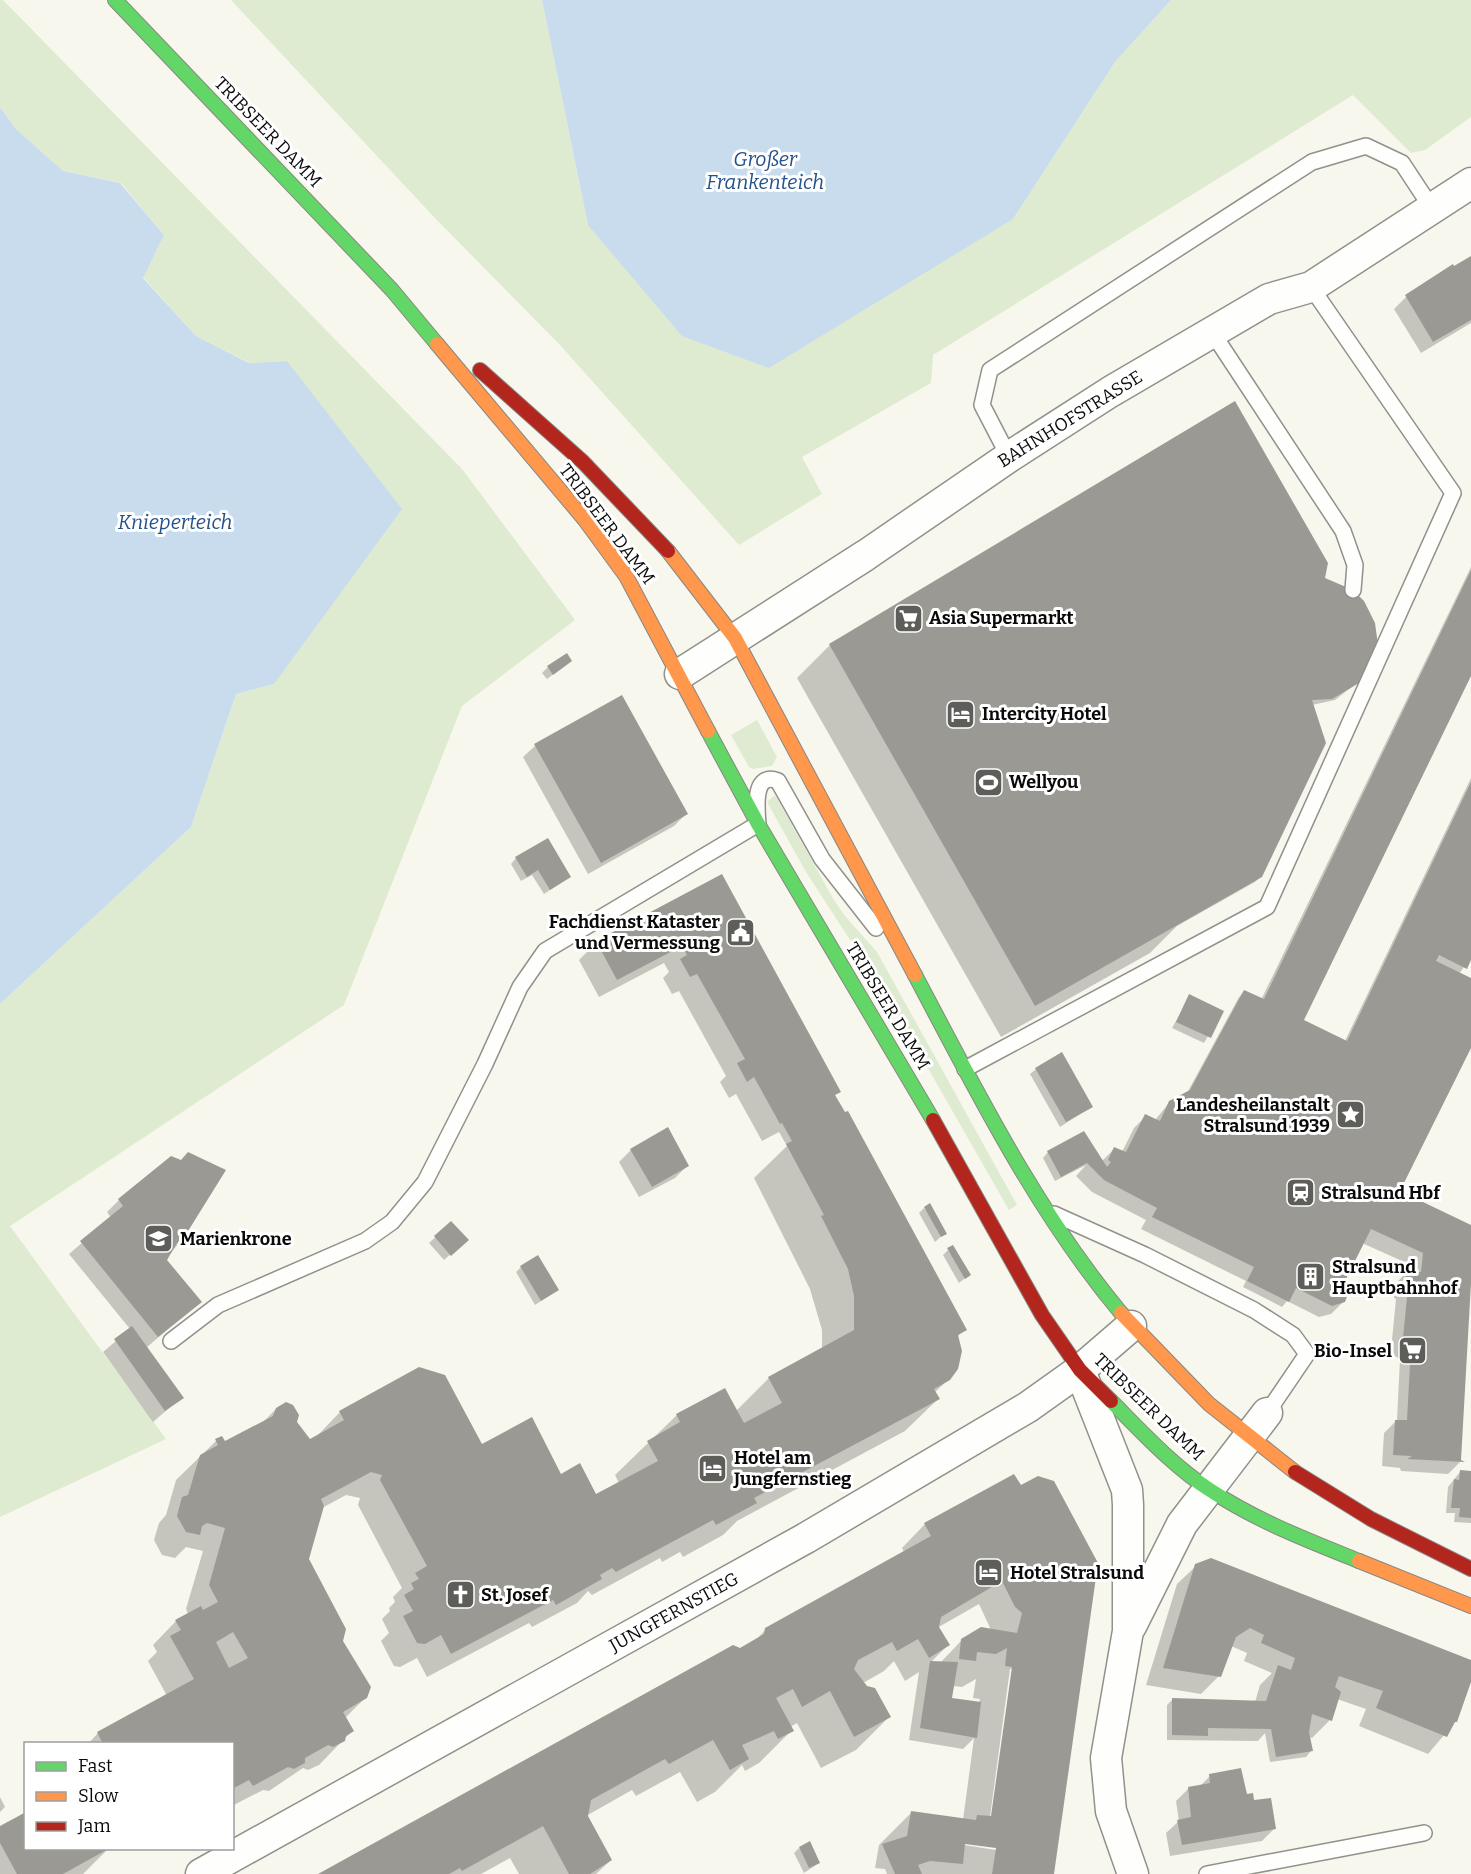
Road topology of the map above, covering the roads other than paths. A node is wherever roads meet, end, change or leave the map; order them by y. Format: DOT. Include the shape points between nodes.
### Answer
graph roads {
  1 [pos="115,0"];
  2 [pos="1471,183"];
  3 [pos="1431,207"];
  4 [pos="1311,287"];
  5 [pos="392,290"];
  6 [pos="1212,332"];
  7 [pos="1009,457"];
  8 [pos="1353,590"];
  9 [pos="735,638"];
  10 [pos="680,674"];
  11 [pos="758,824"];
  12 [pos="912,969"];
  13 [pos="965,1070"];
  14 [pos="1047,1212"];
  15 [pos="1131,1326"];
  16 [pos="171,1341"];
  17 [pos="1080,1370"];
  18 [pos="1268,1413"];
  19 [pos="1249,1436"];
  20 [pos="1208,1489"];
  21 [pos="1471,1569"];
  22 [pos="1471,1606"];
  23 [pos="1128,1631"];
  24 [pos="1424,1833"];
  25 [pos="201,1874"];
  26 [pos="1133,1874"];
  27 [pos="1208,1874"];
  1 -- 5 [label="main road, TRIBSEER DAMM"];
  2 -- 3 [label="street, BAHNHOFSTRASSE"];
  3 -- 4 [label="street, BAHNHOFSTRASSE"];
  3 -- 7 [label="lane" via="1402,163 1366,146 1311,162 990,370 982,405"];
  4 -- 6 [label="street, BAHNHOFSTRASSE" via="1269,298"];
  4 -- 13 [label="lane" via="1453,494 1267,907"];
  5 -- 9 [label="main road, TRIBSEER DAMM" via="583,462 673,556"];
  5 -- 10 [label="main road, TRIBSEER DAMM" via="585,520 626,576"];
  6 -- 7 [label="street, BAHNHOFSTRASSE"];
  6 -- 8 [label="lane" via="1343,531 1355,565"];
  7 -- 9 [label="street, BAHNHOFSTRASSE"];
  9 -- 10 [label="street, BAHNHOFSTRASSE"];
  9 -- 12 [label="main road, TRIBSEER DAMM"];
  10 -- 11 [label="main road, TRIBSEER DAMM"];
  11 -- 12 [label="lane" via="757,794 762,783 774,779 822,859"];
  11 -- 16 [label="lane" via="545,951 520,987 425,1182 392,1222 365,1241 218,1305"];
  11 -- 17 [label="main road, TRIBSEER DAMM" via="903,1066 1042,1315"];
  12 -- 13 [label="main road, TRIBSEER DAMM"];
  13 -- 14 [label="main road, TRIBSEER DAMM"];
  14 -- 15 [label="main road, TRIBSEER DAMM" via="1097,1285"];
  14 -- 18 [label="lane" via="1145,1255 1254,1310 1293,1335 1307,1354"];
  15 -- 17 [label="street, JUNGFERNSTIEG"];
  15 -- 19 [label="main road, TRIBSEER DAMM" via="1180,1377"];
  17 -- 20 [label="main road, TRIBSEER DAMM" via="1164,1453"];
  17 -- 23 [label="street" via="1127,1490"];
  17 -- 25 [label="street, JUNGFERNSTIEG" via="1028,1407 806,1538"];
  18 -- 19 [label="street"];
  19 -- 20 [label="street"];
  19 -- 21 [label="main road, TRIBSEER DAMM" via="1337,1500"];
  20 -- 22 [label="main road, TRIBSEER DAMM" via="1267,1524"];
  20 -- 23 [label="street" via="1182,1524"];
  23 -- 26 [label="street" via="1106,1758 1111,1811"];
  24 -- 27 [label="lane"];
}
